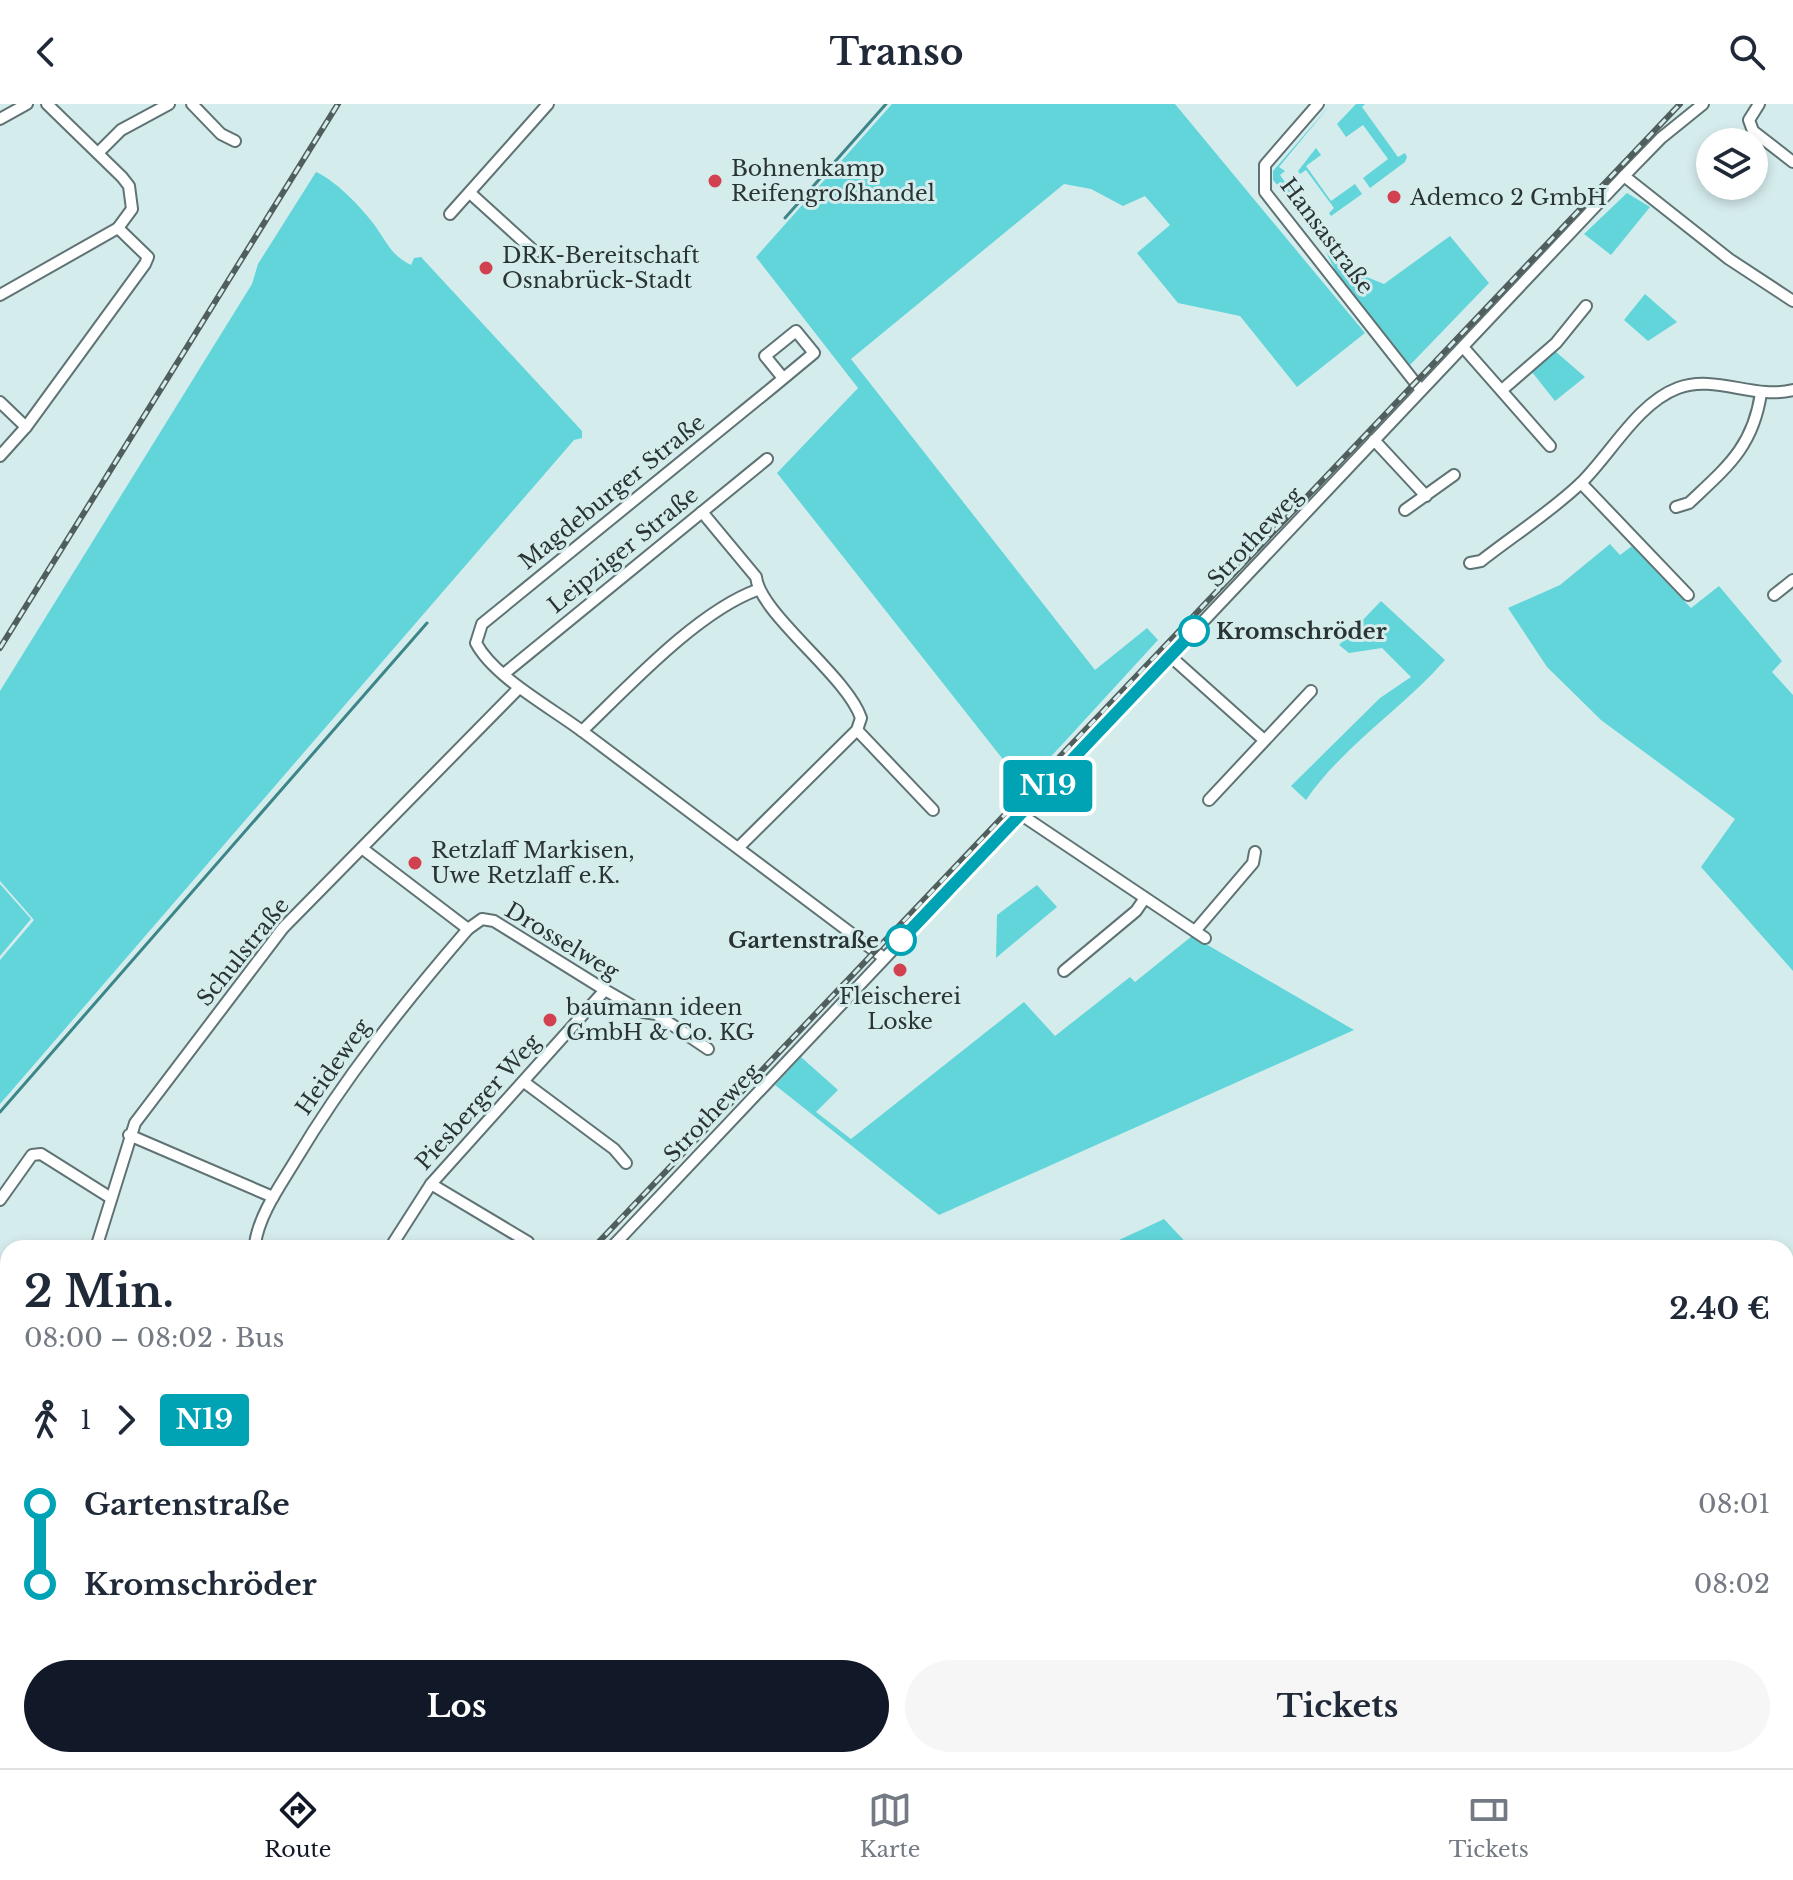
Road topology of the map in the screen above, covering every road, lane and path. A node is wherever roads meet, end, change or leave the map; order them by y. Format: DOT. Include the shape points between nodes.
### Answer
graph roads {
  1 [pos="27,104"];
  2 [pos="47,104"];
  3 [pos="169,104"];
  4 [pos="192,104"];
  5 [pos="548,104"];
  6 [pos="1318,104"];
  7 [pos="1703,104"];
  8 [pos="1759,104"];
  9 [pos="0,119"];
  10 [pos="235,141"];
  11 [pos="98,153"];
  12 [pos="1793,162"];
  13 [pos="1624,176"];
  14 [pos="470,193"];
  15 [pos="450,214"];
  16 [pos="118,228"];
  17 [pos="535,252"];
  18 [pos="0,295"];
  19 [pos="1793,301"];
  20 [pos="1586,306"];
  21 [pos="1463,347"];
  22 [pos="783,378"];
  23 [pos="1421,390"];
  24 [pos="1502,390"];
  25 [pos="1793,390"];
  26 [pos="1761,393"];
  27 [pos="0,402"];
  28 [pos="26,427"];
  29 [pos="1374,440"];
  30 [pos="1550,446"];
  31 [pos="0,456"];
  32 [pos="767,459"];
  33 [pos="1454,475"];
  34 [pos="1581,483"];
  35 [pos="1426,496"];
  36 [pos="1676,507"];
  37 [pos="1405,510"];
  38 [pos="702,512"];
  39 [pos="1470,563"];
  40 [pos="1793,580"];
  41 [pos="757,590"];
  42 [pos="1688,595"];
  43 [pos="1774,595"];
  44 [pos="1170,656"];
  45 [pos="505,673"];
  46 [pos="519,688"];
  47 [pos="1311,691"];
  48 [pos="857,730"];
  49 [pos="582,731"];
  50 [pos="1264,740"];
  51 [pos="1209,800"];
  52 [pos="933,810"];
  53 [pos="1020,814"];
  54 [pos="739,847"];
  55 [pos="363,849"];
  56 [pos="1255,852"];
  57 [pos="1145,898"];
  58 [pos="468,929"];
  59 [pos="1195,931"];
  60 [pos="1205,938"];
  61 [pos="884,958"];
  62 [pos="1064,971"];
  63 [pos="605,990"];
  64 [pos="708,1049"];
  65 [pos="524,1082"];
  66 [pos="129,1135"];
  67 [pos="626,1163"];
  68 [pos="431,1184"];
  69 [pos="273,1197"];
  70 [pos="111,1198"];
  71 [pos="0,1200"];
  72 [pos="98,1240"];
  73 [pos="260,1240"];
  74 [pos="395,1240"];
  75 [pos="525,1240"];
  76 [pos="619,1240"];
  1 -- 9 [label="street"];
  2 -- 11 [label="street"];
  3 -- 11 [label="street" via="121,130"];
  4 -- 10 [label="street"];
  5 -- 14 [label="street"];
  6 -- 23 [label="street, Hansastraße" via="1265,165 1265,192"];
  7 -- 13 [label="street, Strotheweg"];
  8 -- 12 [label="street" via="1749,120 1753,131"];
  11 -- 16 [label="street" via="129,186 132,209"];
  13 -- 19 [label="street" via="1729,259"];
  13 -- 21 [label="street, Strotheweg"];
  14 -- 15 [label="street"];
  14 -- 17 [label="street"];
  16 -- 18 [label="street"];
  16 -- 28 [label="street" via="145,251 145,264"];
  20 -- 24 [label="street" via="1556,343"];
  21 -- 23 [label="street, Strotheweg"];
  21 -- 24 [label="street"];
  22 -- 22 [label="street, Magdeburger Straße" via="814,353 796,331 765,356"];
  22 -- 45 [label="street, Magdeburger Straße" via="482,624 476,643"];
  23 -- 29 [label="street, Strotheweg"];
  24 -- 30 [label="street"];
  25 -- 26 [label="street"];
  26 -- 34 [label="street" via="1711,384 1678,388 1645,412"];
  26 -- 36 [label="street" via="1745,445 1689,503"];
  27 -- 28 [label="street"];
  28 -- 31 [label="street"];
  29 -- 35 [label="street"];
  29 -- 44 [label="street, Strotheweg"];
  32 -- 38 [label="street, Leipziger Straße"];
  33 -- 35 [label="street"];
  34 -- 39 [label="street" via="1481,561"];
  34 -- 42 [label="street"];
  35 -- 37 [label="street"];
  38 -- 41 [label="street" via="756,577"];
  38 -- 45 [label="street, Leipziger Straße"];
  40 -- 43 [label="street"];
  41 -- 48 [label="street" via="859,711"];
  41 -- 49 [label="street" via="675,644"];
  44 -- 50 [label="street"];
  44 -- 53 [label="street, Strotheweg"];
  45 -- 46 [label="street"];
  46 -- 49 [label="street"];
  46 -- 55 [label="street, Schulstraße"];
  47 -- 50 [label="street"];
  48 -- 52 [label="street"];
  48 -- 54 [label="street"];
  49 -- 54 [label="street"];
  50 -- 51 [label="street"];
  53 -- 57 [label="street"];
  53 -- 61 [label="street, Strotheweg"];
  54 -- 61 [label="street"];
  55 -- 58 [label="street"];
  55 -- 66 [label="street, Schulstraße" via="283,928"];
  56 -- 59 [label="street" via="1253,863"];
  57 -- 59 [label="street"];
  57 -- 62 [label="street"];
  58 -- 63 [label="street, Drosselweg" via="482,919 494,921"];
  58 -- 69 [label="street, Heideweg" via="376,1039"];
  59 -- 60 [label="street"];
  61 -- 76 [label="street, Strotheweg"];
  63 -- 64 [label="street, Drosselweg" via="656,1014"];
  63 -- 65 [label="street, Piesberger Weg"];
  65 -- 67 [label="street"];
  65 -- 68 [label="street, Piesberger Weg"];
  66 -- 69 [label="street"];
  66 -- 70 [label="street, Schulstraße"];
  68 -- 74 [label="street, Piesberger Weg"];
  68 -- 75 [label="street"];
  69 -- 73 [label="street, Heideweg"];
  70 -- 71 [label="street" via="41,1154 32,1155"];
  70 -- 72 [label="street, Schulstraße"];
}
